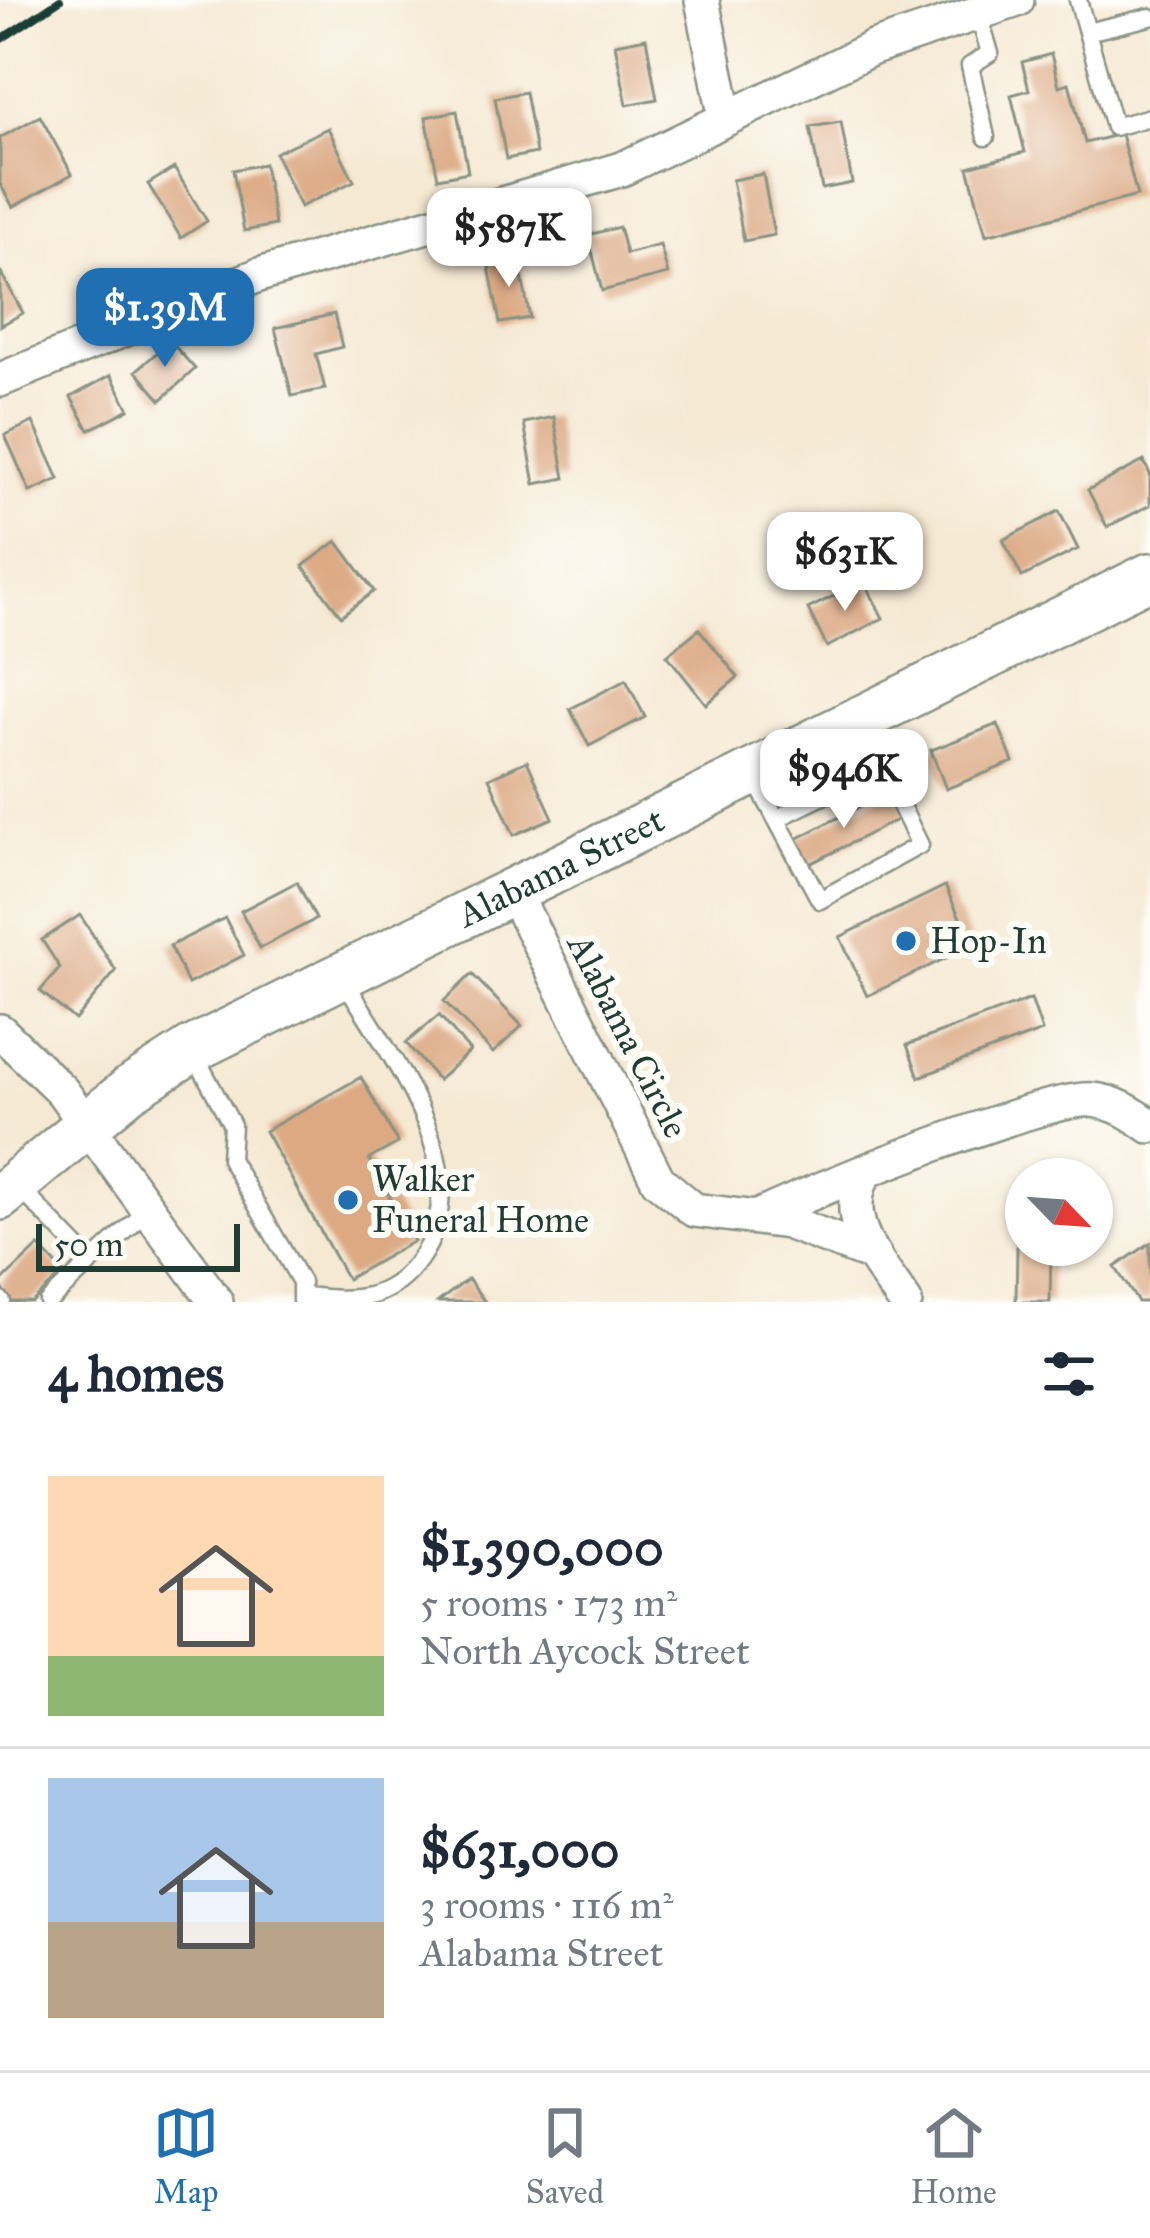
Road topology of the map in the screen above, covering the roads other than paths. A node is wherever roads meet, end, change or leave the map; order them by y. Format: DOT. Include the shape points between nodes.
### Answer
graph roads {
  1 [pos="702,0"];
  2 [pos="1078,0"];
  3 [pos="1000,4"];
  4 [pos="1150,17"];
  5 [pos="1087,32"];
  6 [pos="1150,117"];
  7 [pos="727,118"];
  8 [pos="986,137"];
  9 [pos="0,380"];
  10 [pos="1150,576"];
  11 [pos="859,719"];
  12 [pos="882,767"];
  13 [pos="751,773"];
  14 [pos="776,819"];
  15 [pos="513,891"];
  16 [pos="341,975"];
  17 [pos="0,1031"];
  18 [pos="191,1049"];
  19 [pos="86,1124"];
  20 [pos="1150,1126"];
  21 [pos="865,1174"];
  22 [pos="8,1190"];
  23 [pos="147,1210"];
  24 [pos="758,1217"];
  25 [pos="874,1255"];
  26 [pos="91,1262"];
  27 [pos="303,1299"];
  28 [pos="48,1302"];
  29 [pos="216,1302"];
  30 [pos="905,1302"];
  1 -- 7 [label="street"];
  2 -- 5 [label="lane"];
  3 -- 7 [label="street" via="873,47"];
  3 -- 8 [label="lane" via="990,53 970,66"];
  4 -- 5 [label="lane"];
  5 -- 6 [label="lane" via="1114,127"];
  7 -- 9 [label="street" via="622,169 259,274"];
  10 -- 11 [label="main road, Alabama Street"];
  11 -- 12 [label="lane"];
  11 -- 13 [label="main road, Alabama Street"];
  12 -- 14 [label="lane"];
  12 -- 14 [label="lane" via="920,845 820,900"];
  13 -- 14 [label="lane"];
  13 -- 15 [label="main road, Alabama Street"];
  15 -- 16 [label="main road, Alabama Street"];
  15 -- 24 [label="street, Alabama Circle" via="658,1180 694,1210"];
  16 -- 18 [label="main road, Alabama Street"];
  16 -- 27 [label="lane" via="424,1121 441,1169 440,1216 406,1277 381,1295"];
  17 -- 19 [label="street"];
  18 -- 19 [label="main road, Alabama Street"];
  18 -- 27 [label="lane" via="232,1125 230,1159"];
  19 -- 22 [label="main road, Alabama Street"];
  19 -- 23 [label="street"];
  20 -- 21 [label="street, Alabama Circle" via="1125,1108 1088,1099"];
  21 -- 24 [label="street, Alabama Circle"];
  21 -- 25 [label="street" via="853,1209"];
  22 -- 26 [label="lane"];
  23 -- 26 [label="lane"];
  23 -- 29 [label="street"];
  24 -- 25 [label="street, Alabama Circle"];
  25 -- 30 [label="street"];
  26 -- 28 [label="lane"];
}
